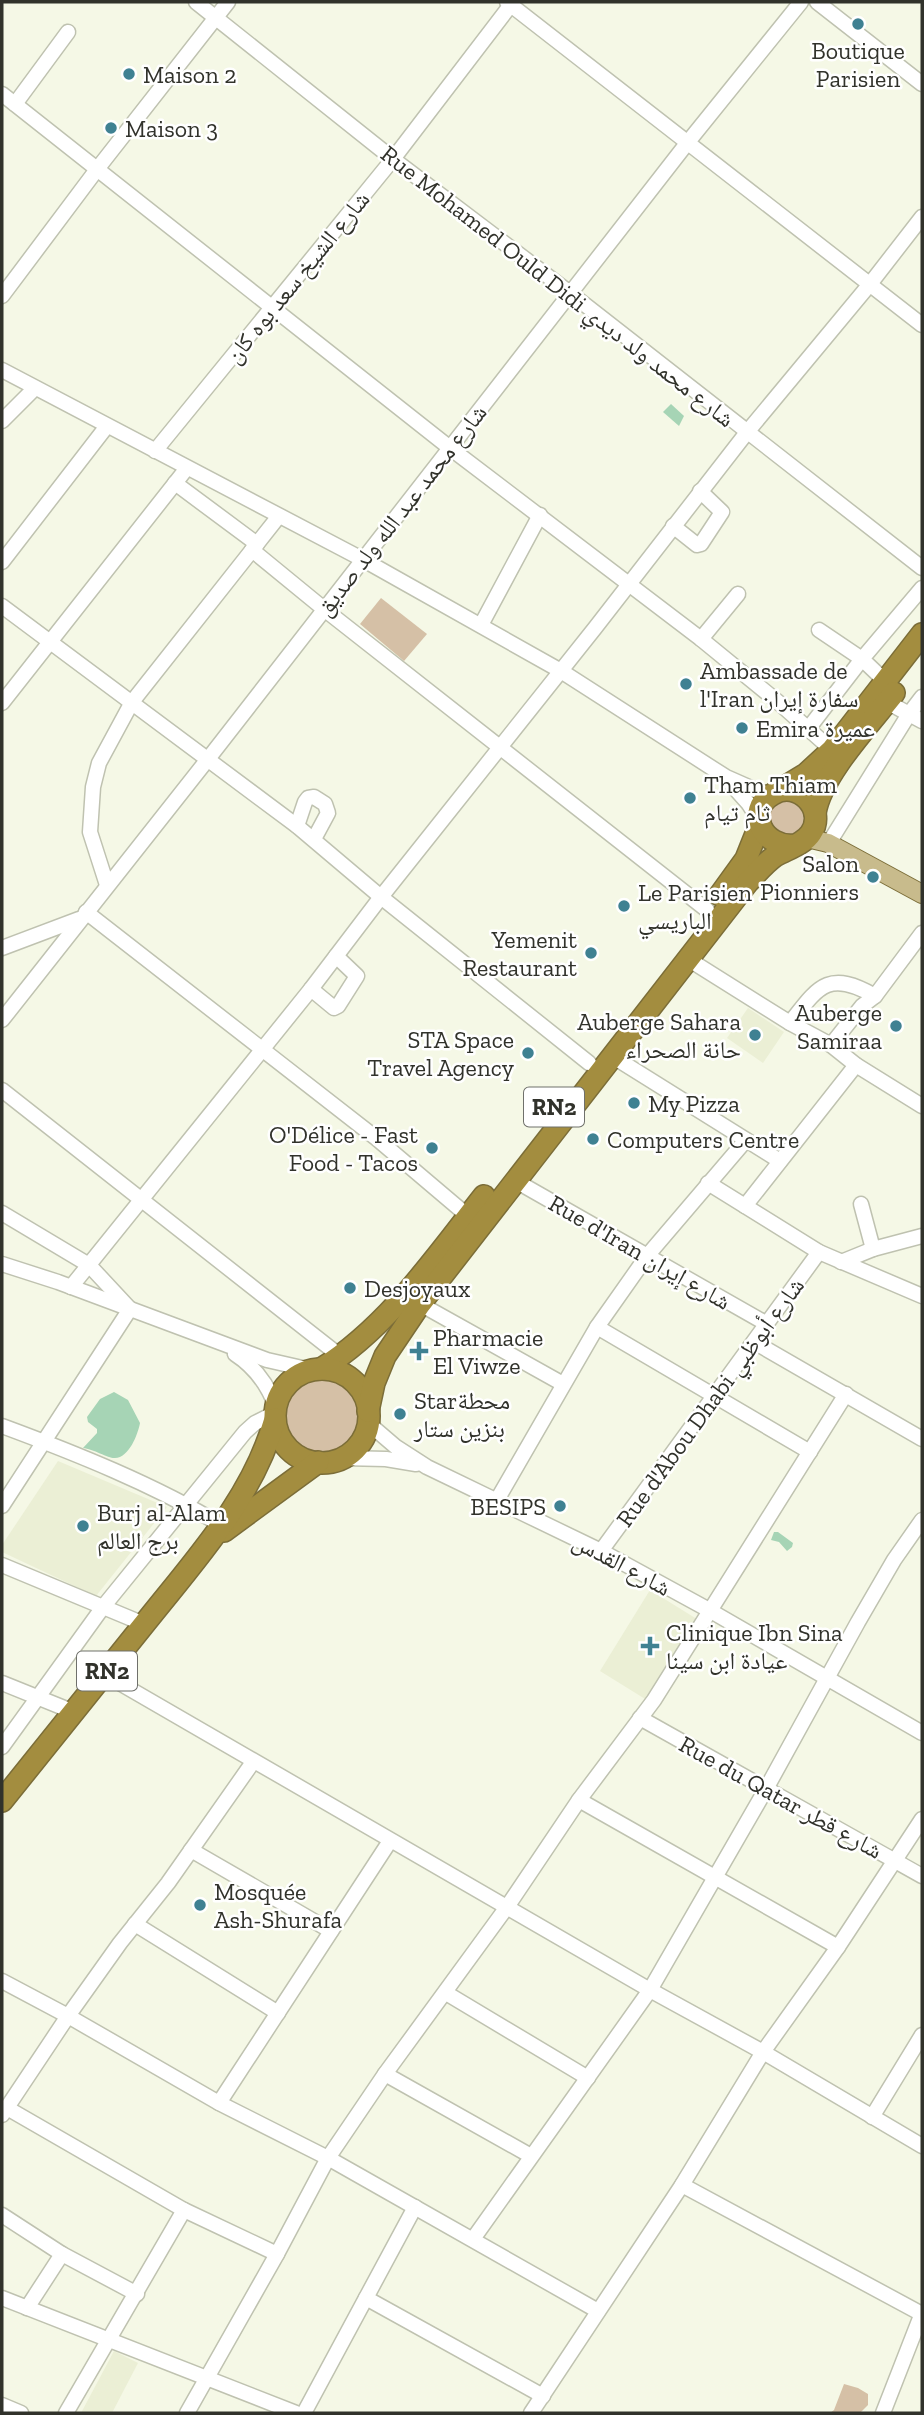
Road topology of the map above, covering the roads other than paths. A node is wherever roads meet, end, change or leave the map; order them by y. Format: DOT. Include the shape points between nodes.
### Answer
graph roads {
  1 [pos="195,2"];
  2 [pos="228,2"];
  3 [pos="801,2"];
  4 [pos="817,2"];
  5 [pos="510,3"];
  6 [pos="216,17"];
  7 [pos="68,32"];
  8 [pos="922,84"];
  9 [pos="2,94"];
  10 [pos="15,104"];
  11 [pos="688,142"];
  12 [pos="393,159"];
  13 [pos="98,168"];
  14 [pos="922,216"];
  15 [pos="870,284"];
  16 [pos="570,293"];
  17 [pos="2,296"];
  18 [pos="273,306"];
  19 [pos="922,325"];
  20 [pos="2,370"];
  21 [pos="35,388"];
  22 [pos="2,421"];
  23 [pos="107,426"];
  24 [pos="748,431"];
  25 [pos="450,448"];
  26 [pos="155,452"];
  27 [pos="187,468"];
  28 [pos="175,483"];
  29 [pos="700,491"];
  30 [pos="540,515"];
  31 [pos="279,516"];
  32 [pos="673,526"];
  33 [pos="255,547"];
  34 [pos="362,559"];
  35 [pos="2,562"];
  36 [pos="922,568"];
  37 [pos="630,583"];
  38 [pos="922,588"];
  39 [pos="738,594"];
  40 [pos="2,606"];
  41 [pos="324,609"];
  42 [pos="481,625"];
  43 [pos="819,630"];
  44 [pos="922,634"];
  45 [pos="701,639"];
  46 [pos="51,641"];
  47 [pos="922,656"];
  48 [pos="862,659"];
  49 [pos="561,671"];
  50 [pos="886,691"];
  51 [pos="922,697"];
  52 [pos="132,702"];
  53 [pos="2,703"];
  54 [pos="916,718"];
  55 [pos="808,729"];
  56 [pos="500,748"];
  57 [pos="832,750"];
  58 [pos="208,759"];
  59 [pos="726,777"];
  60 [pos="774,793"];
  61 [pos="760,822"];
  62 [pos="297,826"];
  63 [pos="808,829"];
  64 [pos="832,838"];
  65 [pos="314,839"];
  66 [pos="850,855"];
  67 [pos="107,885"];
  68 [pos="922,894"];
  69 [pos="381,897"];
  70 [pos="707,910"];
  71 [pos="84,915"];
  72 [pos="922,933"];
  73 [pos="2,948"];
  74 [pos="336,956"];
  75 [pos="688,959"];
  76 [pos="311,989"];
  77 [pos="874,996"];
  78 [pos="2,1020"];
  79 [pos="790,1023"];
  80 [pos="831,1045"];
  81 [pos="262,1047"];
  82 [pos="612,1056"];
  83 [pos="589,1063"];
  84 [pos="856,1065"];
  85 [pos="2,1090"];
  86 [pos="922,1106"];
  87 [pos="746,1140"];
  88 [pos="780,1161"];
  89 [pos="514,1180"];
  90 [pos="708,1183"];
  91 [pos="142,1200"];
  92 [pos="861,1203"];
  93 [pos="745,1206"];
  94 [pos="2,1213"];
  95 [pos="468,1216"];
  96 [pos="922,1236"];
  97 [pos="873,1249"];
  98 [pos="820,1252"];
  99 [pos="647,1256"];
  100 [pos="841,1262"];
  101 [pos="2,1264"];
  102 [pos="89,1265"];
  103 [pos="71,1287"];
  104 [pos="922,1296"];
  105 [pos="420,1304"];
  106 [pos="130,1309"];
  107 [pos="767,1324"];
  108 [pos="597,1326"];
  109 [pos="213,1341"];
  110 [pos="754,1342"];
  111 [pos="340,1356"];
  112 [pos="316,1370"];
  113 [pos="563,1384"];
  114 [pos="846,1394"];
  115 [pos="715,1396"];
  116 [pos="275,1413"];
  117 [pos="368,1417"];
  118 [pos="2,1426"];
  119 [pos="922,1439"];
  120 [pos="44,1441"];
  121 [pos="810,1452"];
  122 [pos="342,1458"];
  123 [pos="318,1462"];
  124 [pos="427,1466"];
  125 [pos="497,1500"];
  126 [pos="187,1504"];
  127 [pos="2,1506"];
  128 [pos="922,1520"];
  129 [pos="216,1533"];
  130 [pos="601,1551"];
  131 [pos="2,1564"];
  132 [pos="103,1607"];
  133 [pos="709,1610"];
  134 [pos="144,1624"];
  135 [pos="104,1674"];
  136 [pos="826,1678"];
  137 [pos="2,1683"];
  138 [pos="39,1698"];
  139 [pos="74,1712"];
  140 [pos="640,1718"];
  141 [pos="922,1733"];
  142 [pos="2,1747"];
  143 [pos="253,1762"];
  144 [pos="766,1789"];
  145 [pos="579,1800"];
  146 [pos="2,1801"];
  147 [pos="922,1819"];
  148 [pos="390,1841"];
  149 [pos="191,1850"];
  150 [pos="895,1860"];
  151 [pos="922,1876"];
  152 [pos="714,1877"];
  153 [pos="508,1907"];
  154 [pos="135,1924"];
  155 [pos="331,1931"];
  156 [pos="838,1947"];
  157 [pos="2,1981"];
  158 [pos="650,1990"];
  159 [pos="446,1993"];
  160 [pos="278,2013"];
  161 [pos="68,2016"];
  162 [pos="922,2035"];
  163 [pos="763,2052"];
  164 [pos="385,2074"];
  165 [pos="588,2078"];
  166 [pos="219,2103"];
  167 [pos="4,2112"];
  168 [pos="872,2118"];
  169 [pos="922,2146"];
  170 [pos="531,2156"];
  171 [pos="328,2158"];
  172 [pos="681,2185"];
  173 [pos="415,2207"];
  174 [pos="184,2210"];
  175 [pos="2,2215"];
  176 [pos="473,2239"];
  177 [pos="62,2254"];
  178 [pos="277,2254"];
  179 [pos="137,2294"];
  180 [pos="2,2298"];
  181 [pos="366,2298"];
  182 [pos="27,2308"];
  183 [pos="598,2311"];
  184 [pos="922,2314"];
  185 [pos="110,2340"];
  186 [pos="206,2377"];
  187 [pos="543,2396"];
  188 [pos="2,2405"];
  189 [pos="21,2413"];
  190 [pos="66,2413"];
  191 [pos="187,2413"];
  192 [pos="296,2413"];
  193 [pos="304,2413"];
  194 [pos="531,2413"];
  195 [pos="883,2413"];
  1 -- 6 [label="street, Rue Mohamed Ould Didi شارع محمد ولد ديدي"];
  2 -- 6 [label="street"];
  3 -- 11 [label="street, شارع محمد عبد الله ولد صديق"];
  4 -- 8 [label="street"];
  5 -- 11 [label="street"];
  5 -- 12 [label="street, شارع الشيخ سعد بوه كان"];
  6 -- 12 [label="street, Rue Mohamed Ould Didi شارع محمد ولد ديدي"];
  6 -- 13 [label="street"];
  7 -- 10 [label="street"];
  9 -- 10 [label="street"];
  10 -- 13 [label="street"];
  11 -- 15 [label="street"];
  11 -- 16 [label="street, شارع محمد عبد الله ولد صديق"];
  12 -- 16 [label="street, Rue Mohamed Ould Didi شارع محمد ولد ديدي"];
  12 -- 18 [label="street, شارع الشيخ سعد بوه كان"];
  13 -- 17 [label="street"];
  13 -- 18 [label="street"];
  14 -- 15 [label="street"];
  15 -- 19 [label="street"];
  15 -- 24 [label="street"];
  16 -- 24 [label="street, Rue Mohamed Ould Didi شارع محمد ولد ديدي"];
  16 -- 25 [label="street, شارع محمد عبد الله ولد صديق"];
  18 -- 25 [label="street"];
  18 -- 26 [label="street, شارع الشيخ سعد بوه كان"];
  20 -- 21 [label="street"];
  21 -- 22 [label="street"];
  21 -- 23 [label="street"];
  23 -- 26 [label="street"];
  23 -- 35 [label="street"];
  24 -- 29 [label="street"];
  24 -- 36 [label="street, Rue Mohamed Ould Didi شارع محمد ولد ديدي"];
  25 -- 30 [label="street"];
  25 -- 34 [label="street, شارع محمد عبد الله ولد صديق"];
  26 -- 27 [label="street"];
  27 -- 28 [label="street"];
  27 -- 31 [label="street"];
  28 -- 33 [label="street"];
  28 -- 46 [label="street"];
  29 -- 32 [label="street"];
  29 -- 32 [label="street" via="722,513 701,544"];
  30 -- 37 [label="street"];
  30 -- 42 [label="street"];
  31 -- 33 [label="street"];
  31 -- 34 [label="street"];
  32 -- 37 [label="street"];
  33 -- 41 [label="street"];
  33 -- 52 [label="street"];
  34 -- 41 [label="street, شارع محمد عبد الله ولد صديق"];
  34 -- 42 [label="street"];
  37 -- 45 [label="street"];
  37 -- 49 [label="street"];
  38 -- 48 [label="street"];
  39 -- 45 [label="street"];
  40 -- 46 [label="street"];
  41 -- 56 [label="street"];
  41 -- 58 [label="street, شارع محمد عبد الله ولد صديق"];
  42 -- 49 [label="street"];
  43 -- 48 [label="street"];
  44 -- 50 [label="highway"];
  45 -- 55 [label="street"];
  46 -- 52 [label="street"];
  46 -- 53 [label="street"];
  47 -- 50 [label="highway"];
  48 -- 50 [label="street"];
  48 -- 55 [label="street"];
  49 -- 56 [label="street"];
  49 -- 59 [label="street"];
  50 -- 54 [label="street"];
  50 -- 57 [label="highway"];
  50 -- 63 [label="highway" via="832,772"];
  51 -- 54 [label="street"];
  52 -- 58 [label="street"];
  52 -- 67 [label="street" via="99,763 93,788 90,832"];
  54 -- 64 [label="street"];
  55 -- 57 [label="street"];
  56 -- 69 [label="street"];
  56 -- 70 [label="street"];
  57 -- 60 [label="highway" via="806,774"];
  58 -- 62 [label="street"];
  58 -- 67 [label="street, شارع محمد عبد الله ولد صديق"];
  59 -- 60 [label="street"];
  59 -- 61 [label="street"];
  60 -- 61 [label="highway" via="761,808"];
  60 -- 63 [label="highway" via="800,793 812,805"];
  61 -- 63 [label="highway" via="773,842 787,846"];
  61 -- 70 [label="highway, RN2" via="746,859"];
  62 -- 65 [label="street"];
  62 -- 65 [label="street" via="308,798 325,804 328,813"];
  63 -- 64 [label="main road"];
  63 -- 66 [label="main road"];
  63 -- 75 [label="highway, RN2" via="759,870"];
  64 -- 66 [label="main road"];
  65 -- 69 [label="street"];
  66 -- 68 [label="main road"];
  67 -- 71 [label="street, شارع محمد عبد الله ولد صديق"];
  69 -- 74 [label="street"];
  69 -- 83 [label="street"];
  70 -- 83 [label="highway, RN2"];
  71 -- 73 [label="street"];
  71 -- 78 [label="street, شارع محمد عبد الله ولد صديق"];
  71 -- 81 [label="street"];
  72 -- 77 [label="street"];
  74 -- 76 [label="street"];
  74 -- 76 [label="street" via="357,976 338,1006 334,1008"];
  75 -- 79 [label="street"];
  75 -- 82 [label="highway, RN2"];
  76 -- 81 [label="street"];
  77 -- 79 [label="street" via="862,988 831,982 811,996"];
  77 -- 80 [label="street"];
  79 -- 80 [label="street"];
  80 -- 84 [label="street"];
  81 -- 91 [label="street"];
  81 -- 95 [label="street"];
  82 -- 87 [label="street"];
  82 -- 89 [label="highway, RN2"];
  83 -- 95 [label="highway, RN2"];
  84 -- 86 [label="street"];
  84 -- 88 [label="street"];
  85 -- 91 [label="street"];
  87 -- 88 [label="street"];
  87 -- 90 [label="street"];
  88 -- 93 [label="street"];
  89 -- 99 [label="street, Rue d'Iran شارع إيران"];
  89 -- 105 [label="highway, RN2"];
  90 -- 93 [label="street"];
  90 -- 99 [label="street"];
  91 -- 102 [label="street"];
  91 -- 111 [label="street"];
  92 -- 97 [label="street"];
  93 -- 98 [label="street"];
  94 -- 102 [label="street"];
  95 -- 111 [label="highway, RN2" via="374,1327"];
  96 -- 97 [label="street"];
  97 -- 100 [label="street"];
  98 -- 100 [label="street"];
  98 -- 107 [label="street, Rue d'Abou Dhabi شارع أبوظبي"];
  99 -- 107 [label="street, Rue d'Iran شارع إيران"];
  99 -- 108 [label="street"];
  100 -- 104 [label="street"];
  101 -- 103 [label="street"];
  102 -- 103 [label="street"];
  102 -- 106 [label="street"];
  103 -- 106 [label="street"];
  105 -- 113 [label="street"];
  105 -- 117 [label="highway, RN2" via="386,1356 374,1383"];
  106 -- 109 [label="street"];
  106 -- 120 [label="street"];
  107 -- 110 [label="street, Rue d'Abou Dhabi شارع أبوظبي"];
  108 -- 113 [label="street"];
  108 -- 115 [label="street"];
  109 -- 112 [label="street" via="267,1360"];
  109 -- 116 [label="street" via="260,1376 271,1393"];
  110 -- 114 [label="street"];
  110 -- 115 [label="street, Rue d'Abou Dhabi شارع أبوظبي"];
  111 -- 112 [label="highway, RN2"];
  112 -- 116 [label="highway" via="291,1380"];
  112 -- 117 [label="highway" via="334,1371 352,1381 365,1397"];
  113 -- 125 [label="street"];
  114 -- 119 [label="street"];
  114 -- 121 [label="street"];
  115 -- 121 [label="street"];
  115 -- 130 [label="street, Rue d'Abou Dhabi شارع أبوظبي"];
  116 -- 123 [label="highway" via="282,1440 289,1448"];
  116 -- 126 [label="street" via="245,1432"];
  116 -- 129 [label="highway, RN2" via="258,1466"];
  117 -- 122 [label="highway" via="357,1447"];
  117 -- 124 [label="street" via="396,1447"];
  118 -- 120 [label="street"];
  120 -- 126 [label="street"];
  120 -- 127 [label="street"];
  121 -- 133 [label="street"];
  122 -- 123 [label="highway"];
  122 -- 124 [label="street"];
  123 -- 129 [label="highway, RN2"];
  124 -- 125 [label="street, شارع القدس"];
  125 -- 130 [label="street, شارع القدس"];
  126 -- 129 [label="street"];
  126 -- 132 [label="street"];
  128 -- 136 [label="street"];
  129 -- 134 [label="highway, RN2"];
  130 -- 133 [label="street, شارع القدس"];
  131 -- 132 [label="street"];
  132 -- 134 [label="street"];
  132 -- 138 [label="street"];
  133 -- 136 [label="street, شارع القدس"];
  133 -- 140 [label="street"];
  134 -- 135 [label="highway, RN2"];
  135 -- 139 [label="highway, RN2"];
  135 -- 143 [label="street"];
  136 -- 141 [label="street, شارع القدس"];
  136 -- 144 [label="street"];
  137 -- 138 [label="street"];
  138 -- 139 [label="street"];
  138 -- 142 [label="street"];
  139 -- 146 [label="highway, RN2"];
  140 -- 144 [label="street, Rue du Qatar شارع قطر"];
  140 -- 145 [label="street"];
  143 -- 148 [label="street"];
  143 -- 149 [label="street"];
  144 -- 150 [label="street, Rue du Qatar شارع قطر"];
  144 -- 152 [label="street"];
  145 -- 152 [label="street"];
  145 -- 153 [label="street"];
  147 -- 150 [label="street"];
  148 -- 153 [label="street"];
  148 -- 155 [label="street"];
  149 -- 154 [label="street"];
  149 -- 155 [label="street"];
  150 -- 151 [label="street, Rue du Qatar شارع قطر"];
  150 -- 156 [label="street"];
  152 -- 156 [label="street"];
  152 -- 158 [label="street"];
  153 -- 158 [label="street"];
  153 -- 159 [label="street"];
  154 -- 160 [label="street"];
  154 -- 161 [label="street"];
  155 -- 160 [label="street"];
  156 -- 163 [label="street"];
  157 -- 161 [label="street"];
  158 -- 163 [label="street"];
  158 -- 165 [label="street"];
  159 -- 164 [label="street"];
  159 -- 165 [label="street"];
  160 -- 166 [label="street"];
  161 -- 166 [label="street"];
  161 -- 167 [label="street"];
  162 -- 168 [label="street"];
  163 -- 168 [label="street"];
  163 -- 172 [label="street"];
  164 -- 170 [label="street"];
  164 -- 171 [label="street"];
  165 -- 170 [label="street"];
  166 -- 171 [label="street"];
  167 -- 174 [label="street"];
  168 -- 169 [label="street"];
  170 -- 176 [label="street"];
  171 -- 173 [label="street"];
  171 -- 178 [label="street"];
  172 -- 183 [label="street"];
  172 -- 184 [label="street"];
  173 -- 176 [label="street"];
  173 -- 181 [label="street"];
  174 -- 178 [label="street"];
  174 -- 179 [label="street"];
  175 -- 177 [label="street"];
  176 -- 183 [label="street"];
  177 -- 179 [label="street"];
  177 -- 182 [label="street"];
  178 -- 186 [label="street"];
  179 -- 185 [label="street"];
  180 -- 182 [label="street"];
  181 -- 187 [label="street"];
  181 -- 193 [label="street"];
  182 -- 185 [label="street"];
  183 -- 187 [label="street"];
  184 -- 195 [label="street"];
  185 -- 186 [label="street"];
  185 -- 190 [label="street"];
  186 -- 191 [label="street"];
  186 -- 192 [label="street"];
  187 -- 194 [label="street"];
  188 -- 189 [label="street"];
}
